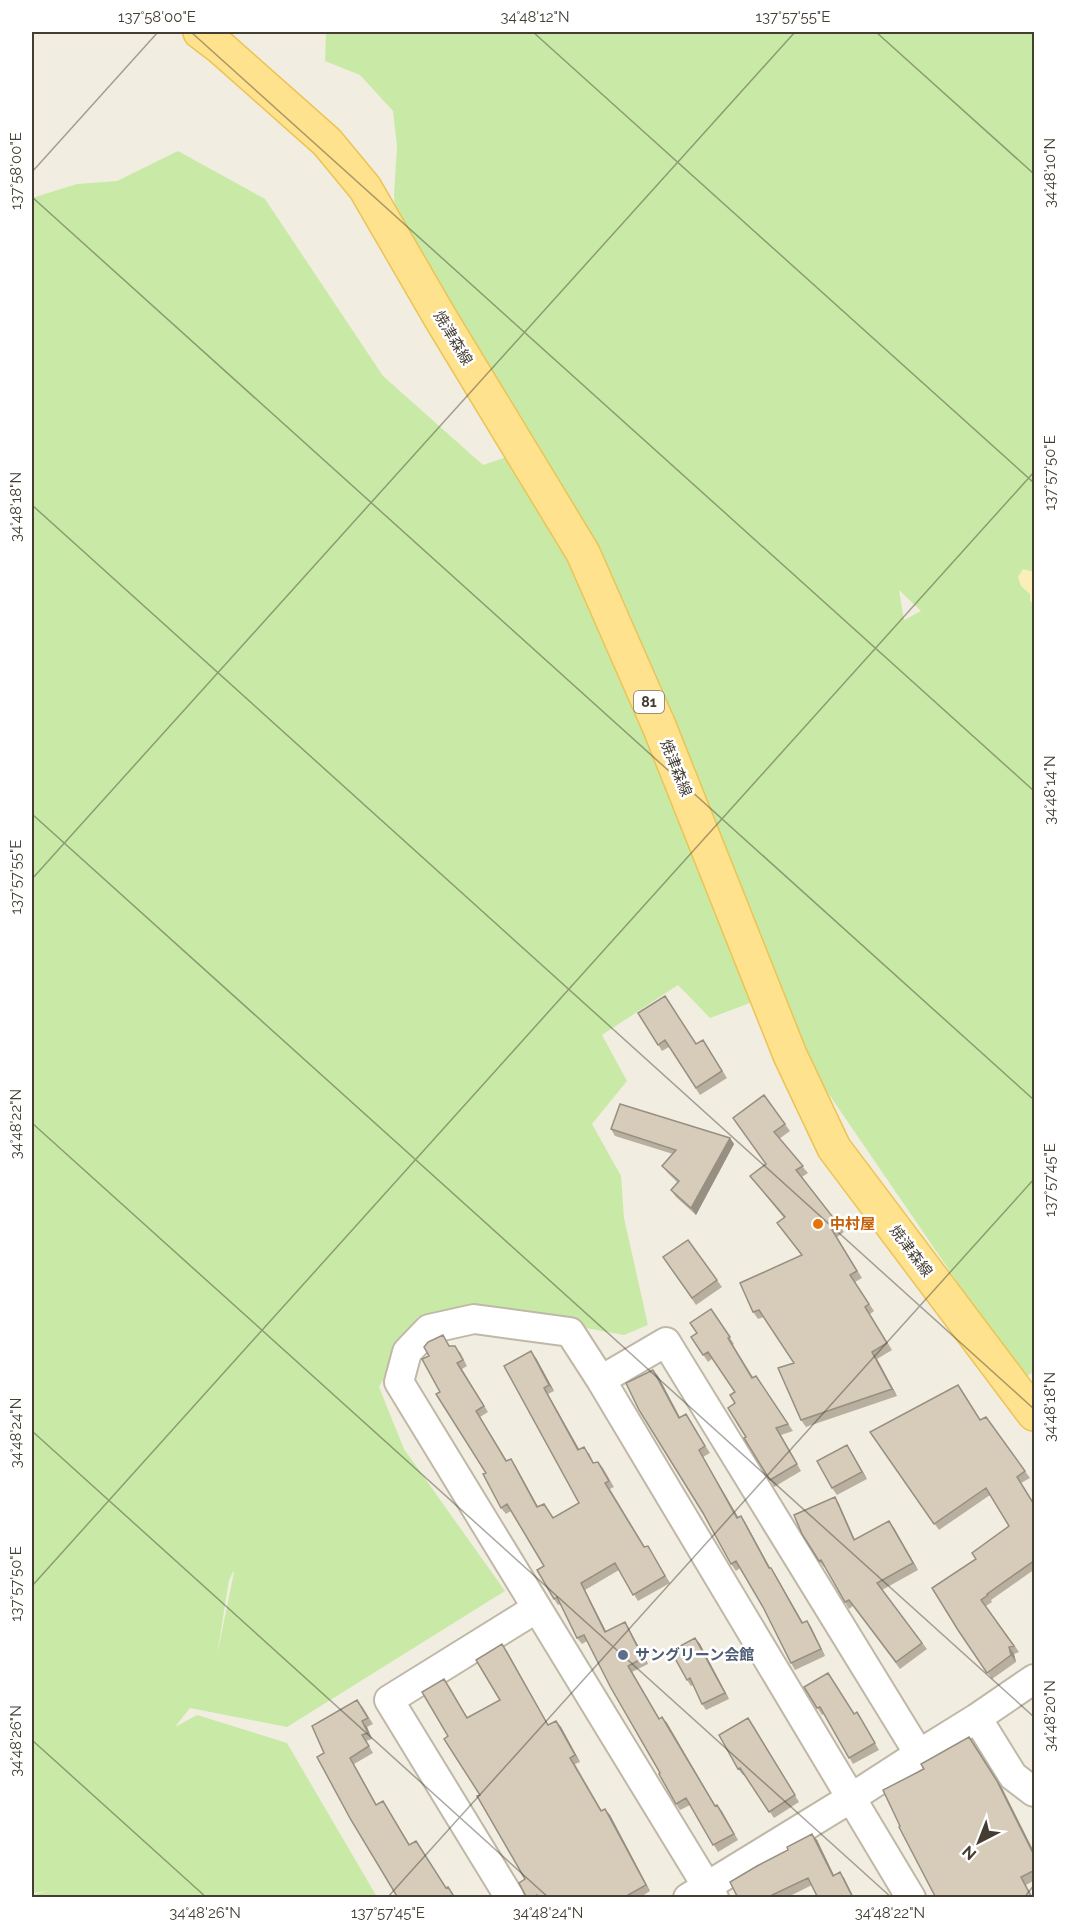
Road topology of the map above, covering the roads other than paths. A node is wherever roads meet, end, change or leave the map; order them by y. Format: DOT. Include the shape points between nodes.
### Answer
graph roads {
  1 [pos="200,32"];
  2 [pos="601,1380"];
  3 [pos="1035,1414"];
  4 [pos="537,1608"];
  5 [pos="1035,1679"];
  6 [pos="977,1718"];
  7 [pos="919,1754"];
  8 [pos="1035,1792"];
  9 [pos="851,1798"];
  10 [pos="703,1894"];
  11 [pos="510,1898"];
  12 [pos="911,1898"];
  1 -- 3 [label="main road, 焼津森線 / 81" via="327,142 365,188 583,552 659,726 790,1055 834,1148"];
  2 -- 4 [label="street" via="570,1332 474,1319 429,1329 407,1352 399,1382"];
  2 -- 7 [label="street" via="666,1342"];
  2 -- 9 [label="street"];
  4 -- 10 [label="street"];
  4 -- 11 [label="street" via="389,1700"];
  5 -- 6 [label="street"];
  6 -- 7 [label="street"];
  6 -- 8 [label="street" via="1013,1776"];
  7 -- 9 [label="street"];
  9 -- 10 [label="street"];
  9 -- 12 [label="street"];
}
